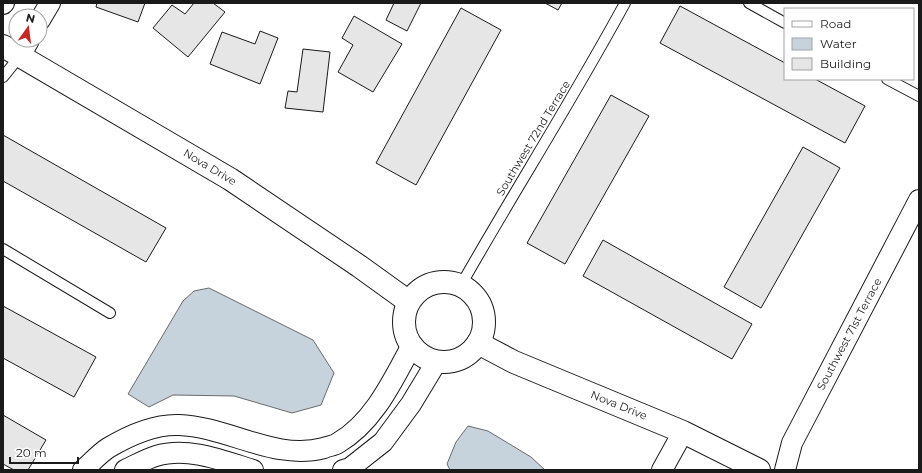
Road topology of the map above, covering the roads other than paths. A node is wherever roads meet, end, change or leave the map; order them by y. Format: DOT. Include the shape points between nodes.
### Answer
graph roads {
  1 [pos="625,3"];
  2 [pos="749,3"];
  3 [pos="784,22"];
  4 [pos="17,48"];
  5 [pos="19,48"];
  6 [pos="3,77"];
  7 [pos="889,80"];
  8 [pos="919,96"];
  9 [pos="919,200"];
  10 [pos="3,249"];
  11 [pos="461,285"];
  12 [pos="409,302"];
  13 [pos="110,313"];
  14 [pos="478,343"];
  15 [pos="412,345"];
  16 [pos="438,361"];
  17 [pos="683,432"];
  18 [pos="83,470"];
  19 [pos="126,470"];
  20 [pos="253,470"];
  21 [pos="343,470"];
  22 [pos="662,470"];
  23 [pos="759,470"];
  24 [pos="785,470"];
  1 -- 11 [label="lane, Southwest 72nd Terrace" via="592,64"];
  2 -- 3 [label="lane"];
  4 -- 6 [label="lane"];
  5 -- 12 [label="street, Nova Drive" via="230,179"];
  7 -- 8 [label="lane"];
  9 -- 24 [label="street, Southwest 71st Terrace" via="792,443"];
  10 -- 13 [label="lane"];
  11 -- 12 [label="street" via="438,282 426,286"];
  11 -- 14 [label="street" via="472,293 480,304 484,317 483,331"];
  12 -- 15 [label="street" via="404,324 406,335"];
  14 -- 16 [label="street" via="471,352 461,358"];
  14 -- 17 [label="street, Nova Drive" via="514,362"];
  15 -- 16 [label="street" via="423,356"];
  15 -- 18 [label="street" via="388,389 363,422 337,444 311,451 279,450 219,431 178,425 149,429 107,449"];
  16 -- 21 [label="street" via="383,442 350,468"];
  17 -- 22 [label="street"];
  17 -- 23 [label="street, Nova Drive"];
  19 -- 20 [label="street" via="157,456 179,452 213,458"];
}
